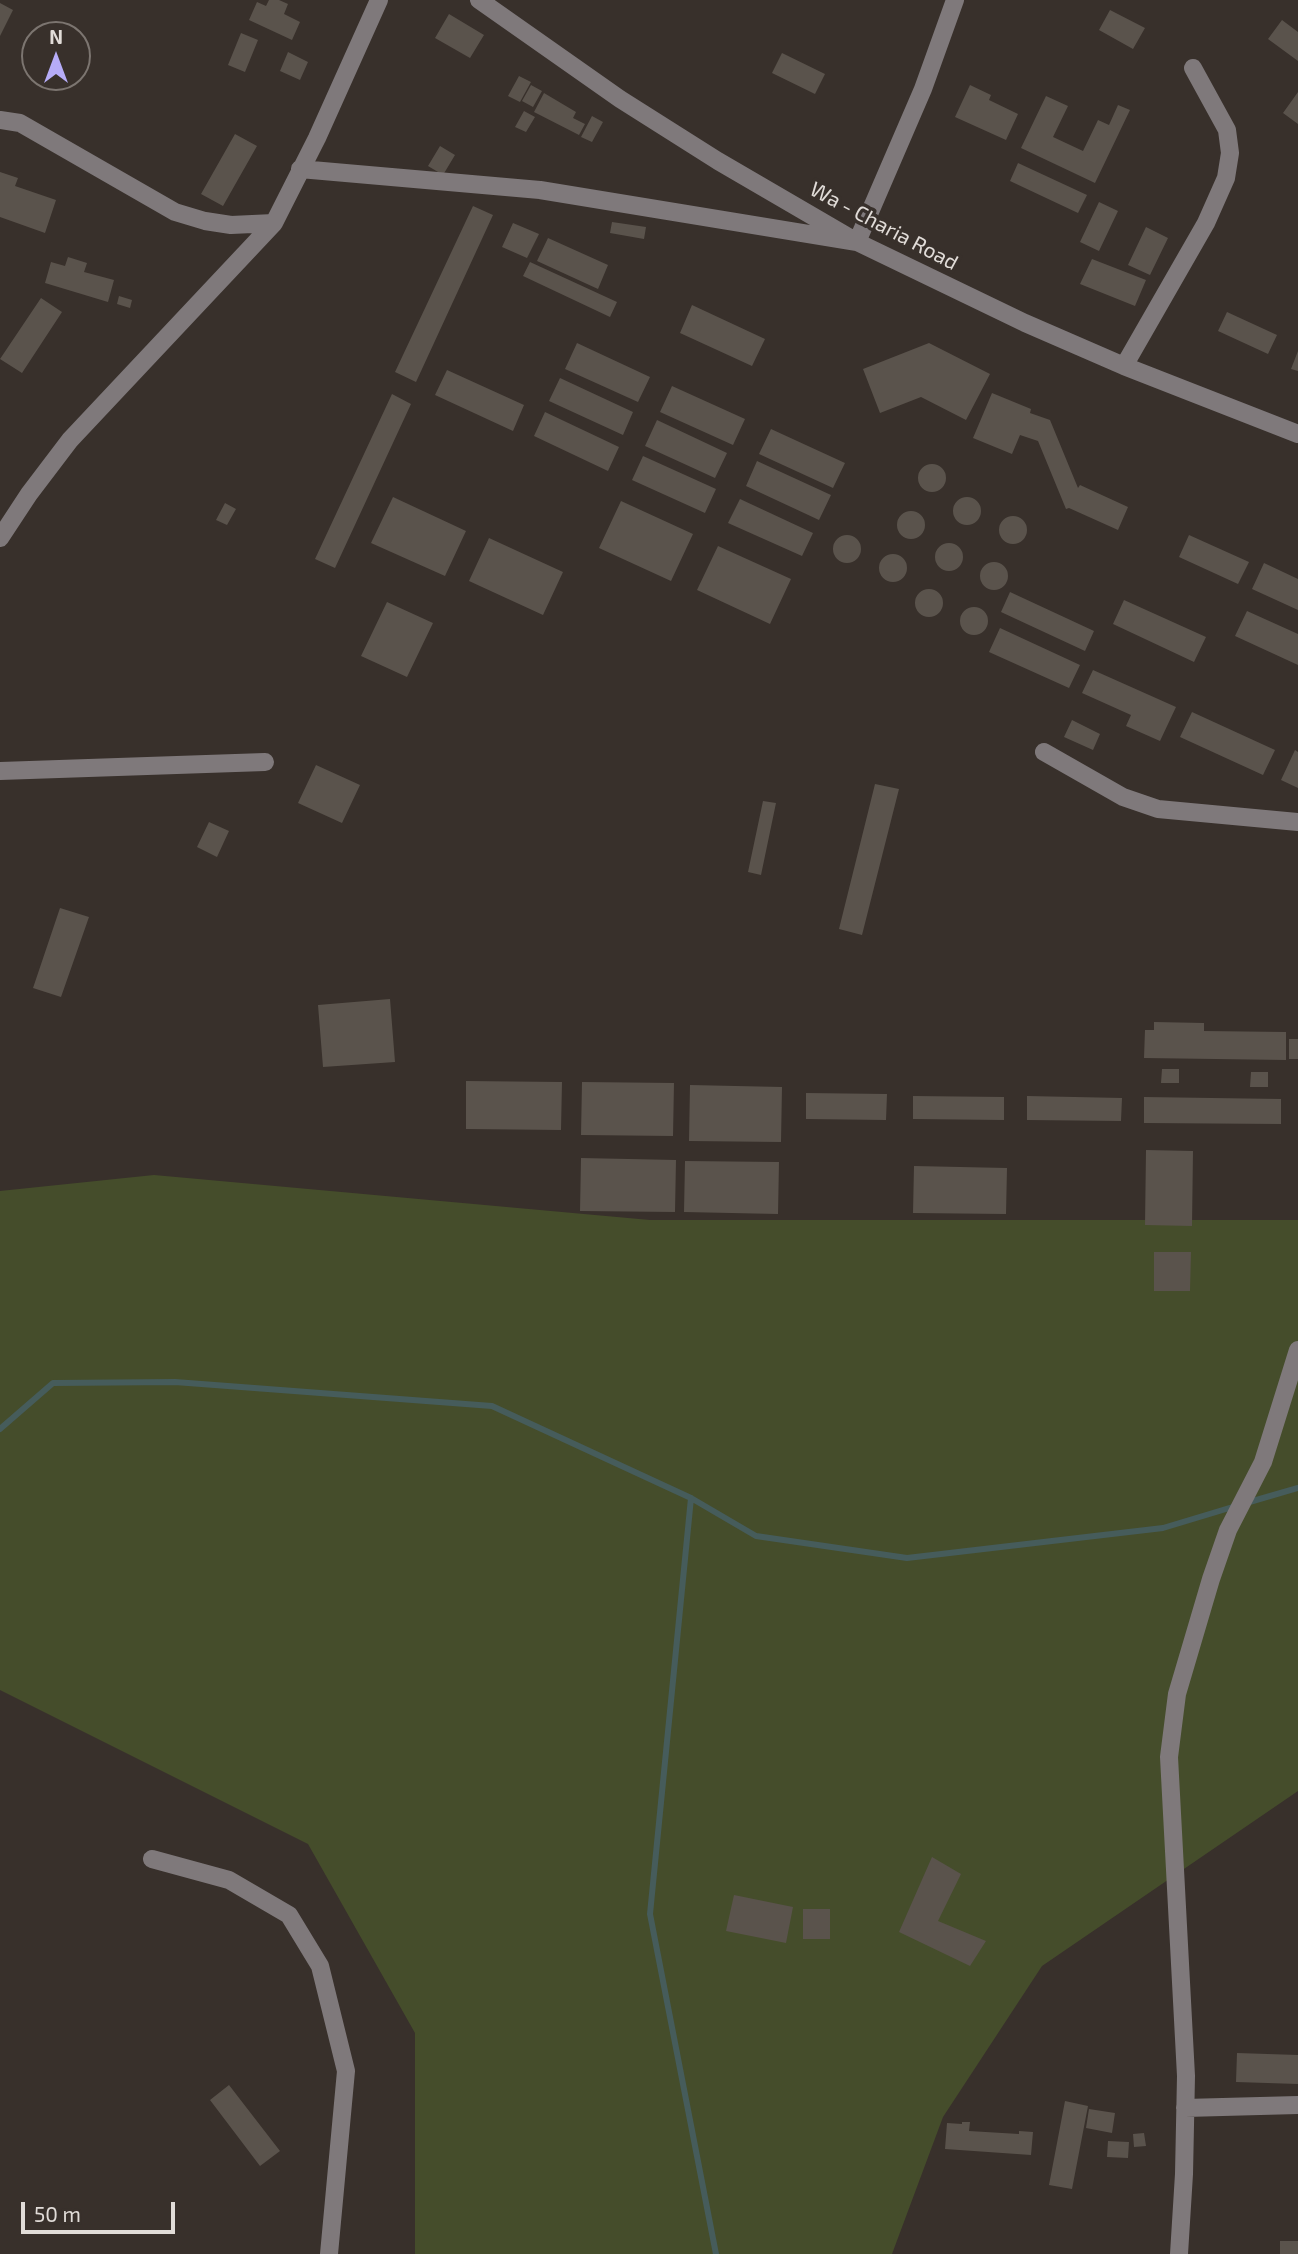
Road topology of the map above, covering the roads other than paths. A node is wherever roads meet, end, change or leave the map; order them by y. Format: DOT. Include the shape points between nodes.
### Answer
graph roads {
  1 [pos="379,0"];
  2 [pos="479,0"];
  3 [pos="956,0"];
  4 [pos="1193,68"];
  5 [pos="0,120"];
  6 [pos="300,169"];
  7 [pos="274,223"];
  8 [pos="857,242"];
  9 [pos="1124,366"];
  10 [pos="1298,434"];
  11 [pos="0,538"];
  12 [pos="1044,752"];
  13 [pos="265,762"];
  14 [pos="0,771"];
  15 [pos="1298,822"];
  16 [pos="1298,1350"];
  17 [pos="152,1859"];
  18 [pos="1298,2105"];
  19 [pos="1185,2108"];
  20 [pos="330,2254"];
  21 [pos="1178,2254"];
  1 -- 6 [label="street"];
  2 -- 8 [label="street, Wa - Charia Road" via="620,99"];
  3 -- 8 [label="street"];
  4 -- 9 [label="street" via="1227,130 1226,178 1206,223"];
  5 -- 7 [label="street" via="20,123 175,212 231,225"];
  6 -- 7 [label="street"];
  6 -- 8 [label="street" via="540,190"];
  7 -- 11 [label="street" via="70,440"];
  8 -- 9 [label="street, Wa - Charia Road"];
  9 -- 10 [label="street, Wa - Charia Road"];
  12 -- 15 [label="street" via="1123,797 1158,808"];
  13 -- 14 [label="street"];
  16 -- 19 [label="street" via="1263,1462 1228,1530 1211,1578 1177,1694 1168,1756"];
  17 -- 20 [label="street" via="229,1880 289,1915 320,1966 346,2071"];
  18 -- 19 [label="street"];
  19 -- 21 [label="street"];
}
